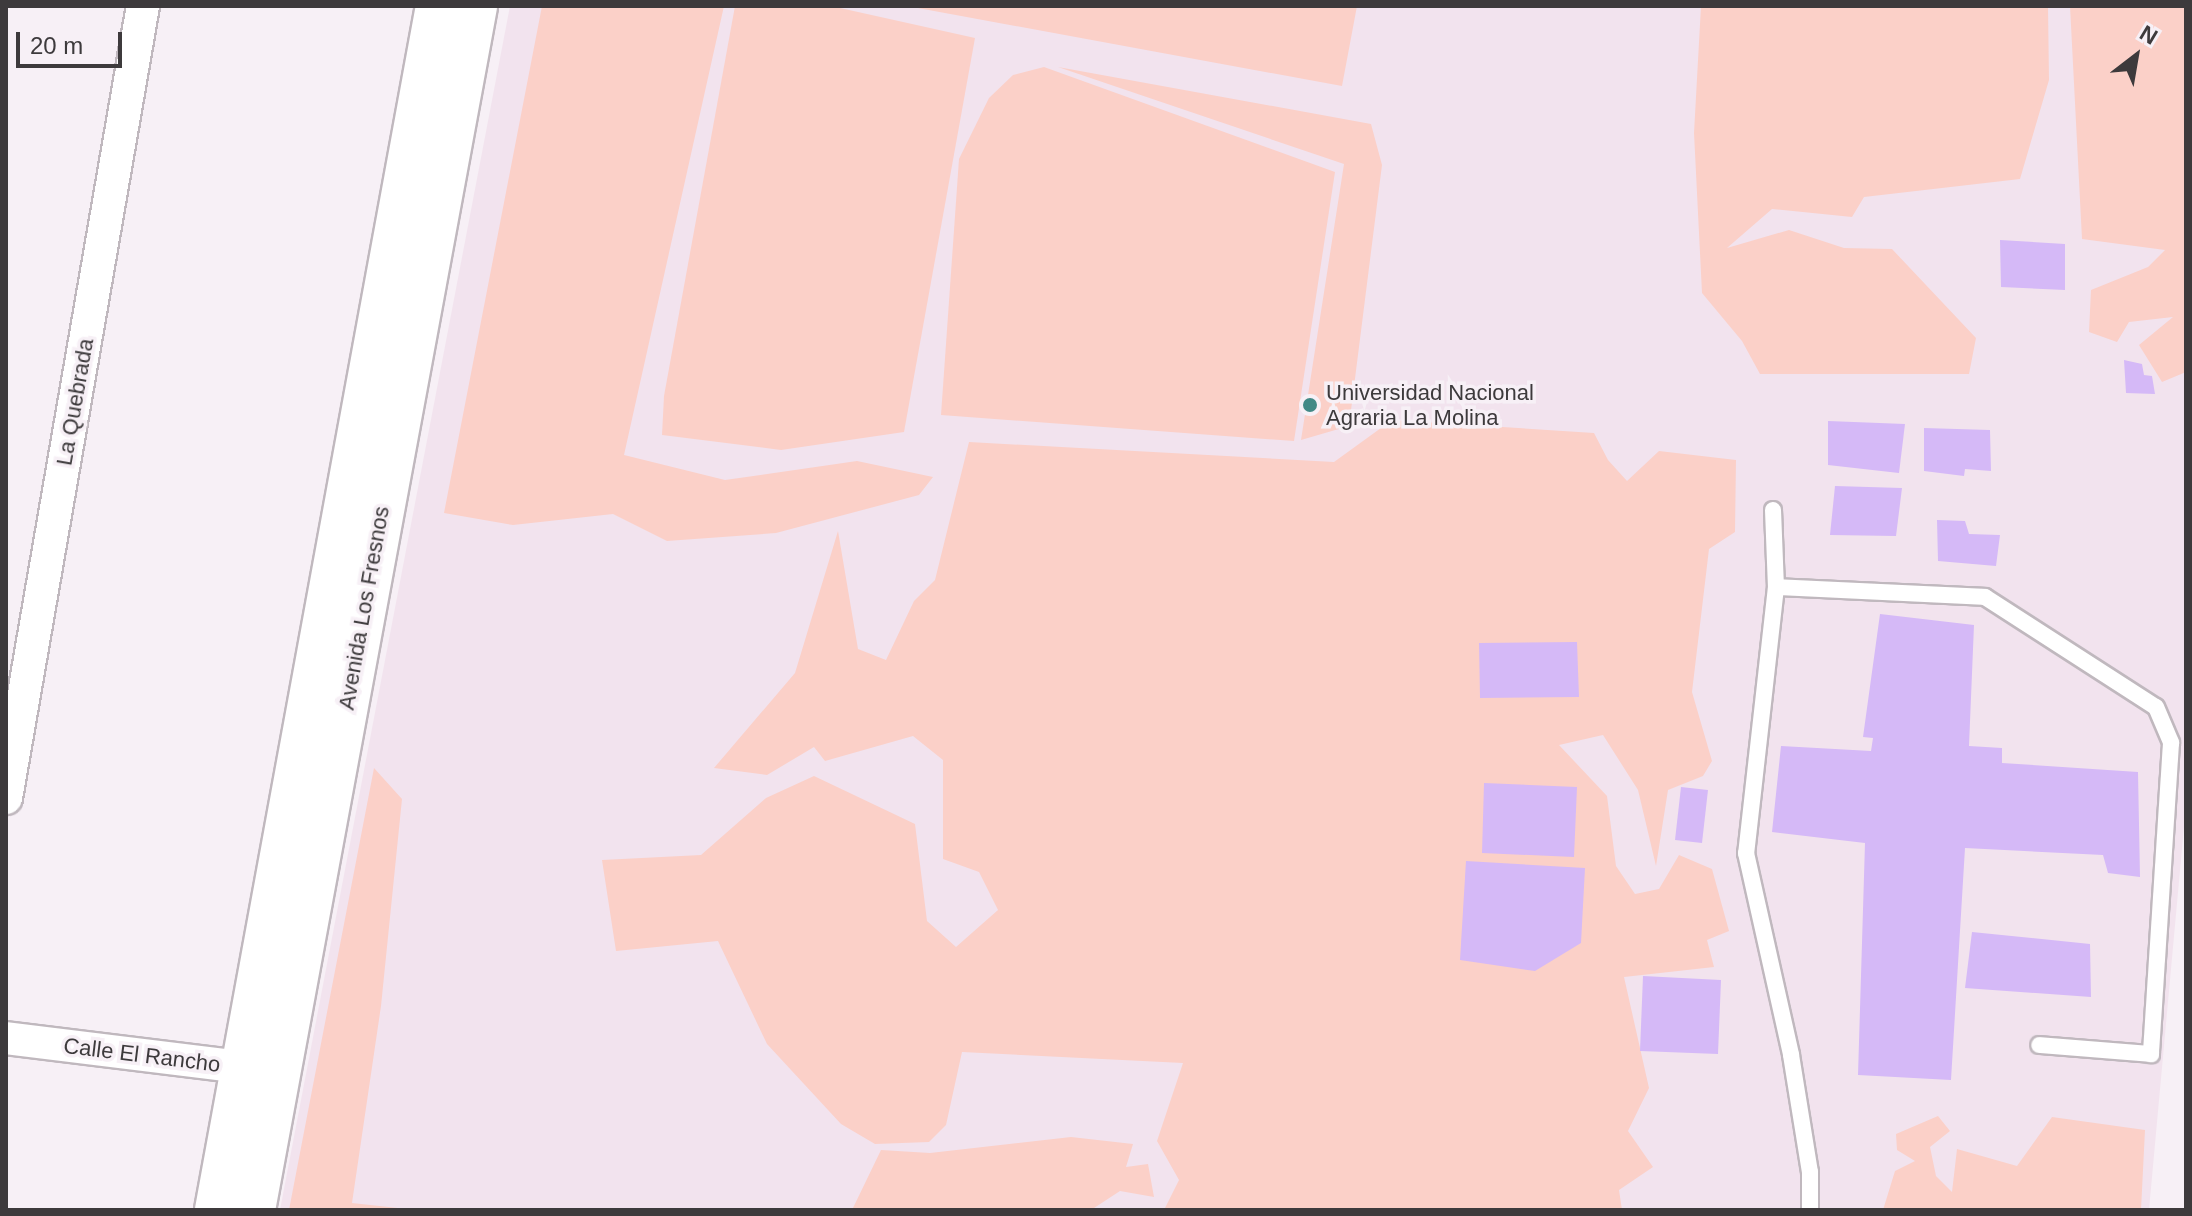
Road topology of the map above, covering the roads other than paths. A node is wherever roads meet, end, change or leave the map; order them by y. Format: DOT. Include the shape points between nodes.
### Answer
graph roads {
  1 [pos="143,6"];
  2 [pos="438,6"];
  3 [pos="475,6"];
  4 [pos="1773,510"];
  5 [pos="1776,587"];
  6 [pos="11,742"];
  7 [pos="6,798"];
  8 [pos="6,1038"];
  9 [pos="2039,1045"];
  10 [pos="260,1070"];
  11 [pos="217,1210"];
  12 [pos="253,1210"];
  13 [pos="1810,1210"];
  1 -- 6 [label="street, La Quebrada"];
  2 -- 10 [label="main road, Avenida Los Fresnos"];
  3 -- 10 [label="main road, Avenida Los Fresnos"];
  4 -- 5 [label="lane"];
  5 -- 9 [label="lane" via="1985,597 2156,707 2171,743 2151,1054"];
  5 -- 13 [label="lane" via="1746,853 1791,1055 1810,1172"];
  6 -- 7 [label="street, La Quebrada"];
  8 -- 10 [label="street, Calle El Rancho"];
  10 -- 11 [label="main road, Avenida Los Fresnos"];
  10 -- 12 [label="main road, Avenida Los Fresnos"];
}
